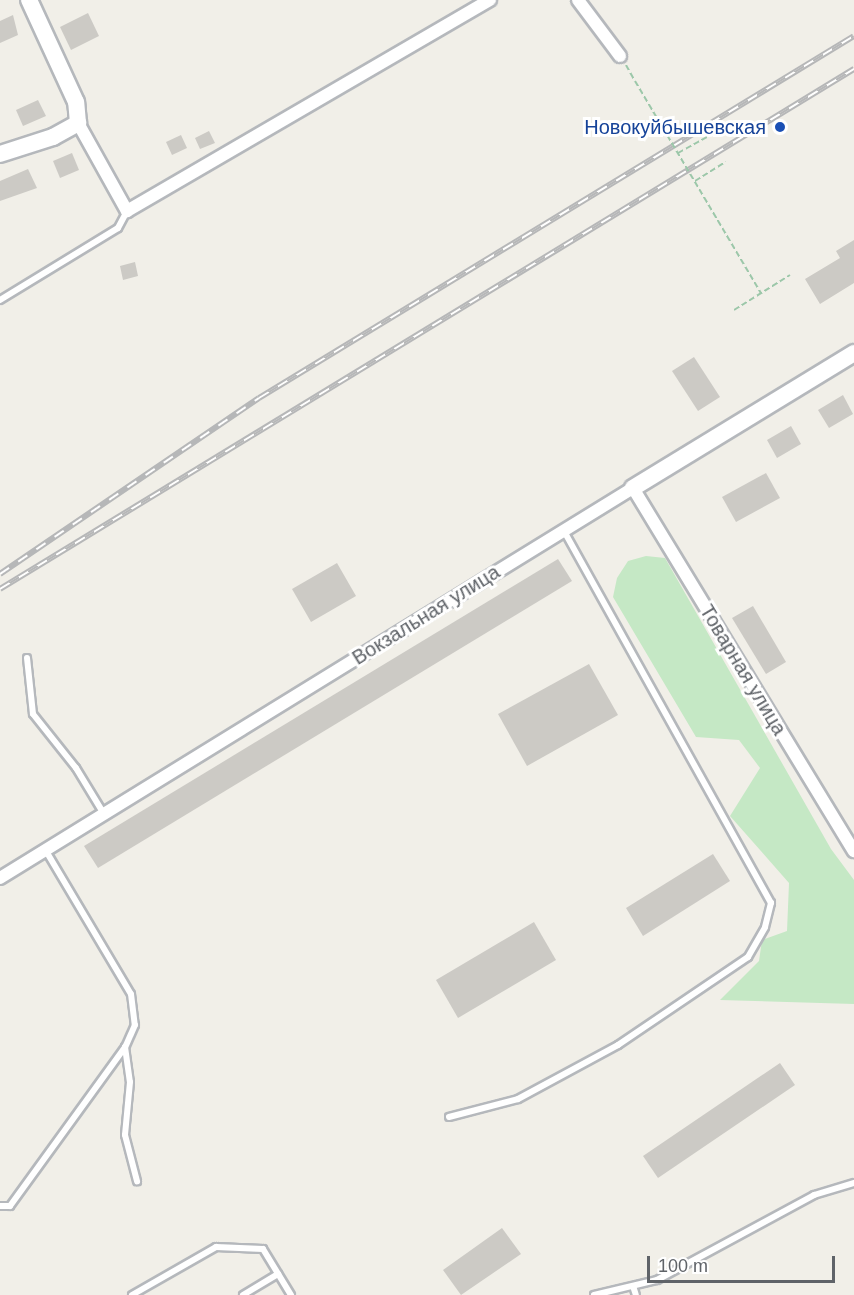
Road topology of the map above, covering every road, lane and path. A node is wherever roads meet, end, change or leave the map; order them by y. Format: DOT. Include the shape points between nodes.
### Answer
graph roads {
  1 [pos="29,0"];
  2 [pos="490,0"];
  3 [pos="578,0"];
  4 [pos="620,56"];
  5 [pos="78,123"];
  6 [pos="710,135"];
  7 [pos="678,153"];
  8 [pos="0,154"];
  9 [pos="725,162"];
  10 [pos="695,180"];
  11 [pos="127,211"];
  12 [pos="790,275"];
  13 [pos="761,293"];
  14 [pos="0,300"];
  15 [pos="734,310"];
  16 [pos="854,353"];
  17 [pos="633,488"];
  18 [pos="563,530"];
  19 [pos="27,658"];
  20 [pos="104,814"];
  21 [pos="46,851"];
  22 [pos="854,851"];
  23 [pos="0,878"];
  24 [pos="125,1047"];
  25 [pos="449,1117"];
  26 [pos="138,1181"];
  27 [pos="854,1183"];
  28 [pos="0,1206"];
  29 [pos="278,1274"];
  30 [pos="633,1286"];
  31 [pos="132,1295"];
  32 [pos="243,1295"];
  33 [pos="291,1295"];
  34 [pos="594,1295"];
  35 [pos="636,1295"];
  1 -- 5 [label="street" via="76,102"];
  2 -- 11 [label="street"];
  3 -- 4 [label="street"];
  4 -- 7 [label="path, bridge"];
  5 -- 8 [label="street" via="53,137"];
  5 -- 11 [label="street"];
  6 -- 7 [label="path"];
  7 -- 10 [label="path, bridge"];
  9 -- 10 [label="path"];
  10 -- 13 [label="path, bridge"];
  11 -- 14 [label="lane" via="118,228"];
  12 -- 13 [label="path"];
  13 -- 15 [label="path"];
  16 -- 17 [label="street, Вокзальная улица"];
  17 -- 18 [label="street, Вокзальная улица"];
  17 -- 22 [label="street, Товарная улица"];
  18 -- 20 [label="street, Вокзальная улица"];
  18 -- 25 [label="lane" via="771,903 765,927 748,957 618,1045 518,1098"];
  19 -- 20 [label="lane" via="33,714 76,768"];
  20 -- 21 [label="street, Вокзальная улица"];
  21 -- 23 [label="street, Вокзальная улица"];
  21 -- 24 [label="lane" via="131,994 135,1025"];
  24 -- 26 [label="lane" via="130,1082 125,1135"];
  24 -- 28 [label="lane" via="10,1206"];
  27 -- 30 [label="lane" via="814,1196 657,1280"];
  29 -- 31 [label="lane" via="263,1249 216,1247"];
  29 -- 32 [label="lane"];
  29 -- 33 [label="lane"];
  30 -- 34 [label="lane"];
  30 -- 35 [label="lane"];
}
